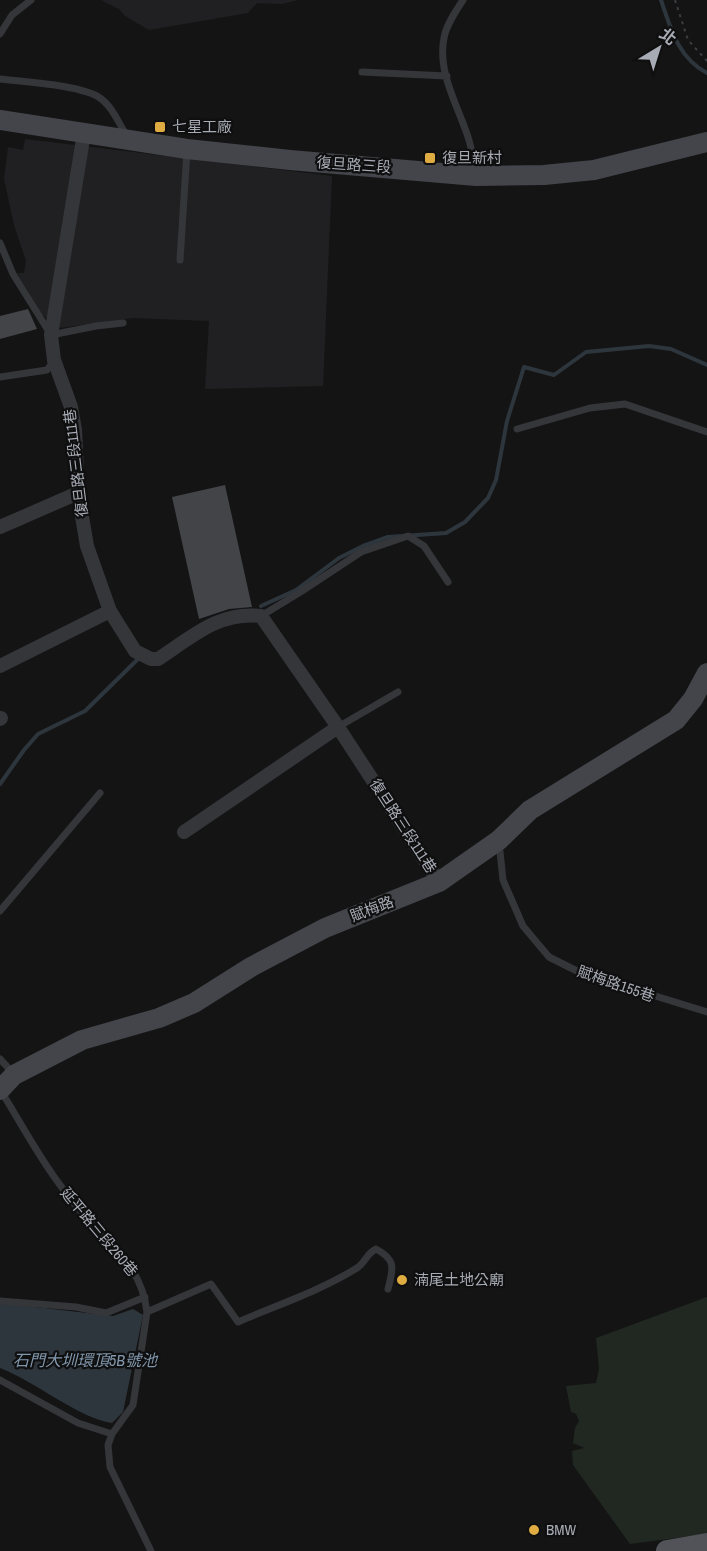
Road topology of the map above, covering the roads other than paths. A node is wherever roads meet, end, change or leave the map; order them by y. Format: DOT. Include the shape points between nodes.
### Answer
graph roads {
  1 [pos="32,0"];
  2 [pos="463,0"];
  3 [pos="0,34"];
  4 [pos="362,72"];
  5 [pos="447,76"];
  6 [pos="0,79"];
  7 [pos="0,120"];
  8 [pos="84,133"];
  9 [pos="130,141"];
  10 [pos="707,142"];
  11 [pos="187,149"];
  12 [pos="476,176"];
  13 [pos="0,243"];
  14 [pos="180,260"];
  15 [pos="123,323"];
  16 [pos="51,335"];
  17 [pos="54,360"];
  18 [pos="0,377"];
  19 [pos="517,429"];
  20 [pos="707,432"];
  21 [pos="78,493"];
  22 [pos="0,527"];
  23 [pos="448,582"];
  24 [pos="110,611"];
  25 [pos="261,616"];
  26 [pos="0,666"];
  27 [pos="707,673"];
  28 [pos="399,692"];
  29 [pos="339,727"];
  30 [pos="100,793"];
  31 [pos="184,832"];
  32 [pos="499,840"];
  33 [pos="439,882"];
  34 [pos="0,911"];
  35 [pos="707,1012"];
  36 [pos="0,1059"];
  37 [pos="14,1075"];
  38 [pos="0,1090"];
  39 [pos="388,1289"];
  40 [pos="145,1297"];
  41 [pos="0,1301"];
  42 [pos="147,1312"];
  43 [pos="0,1380"];
  44 [pos="112,1434"];
  45 [pos="707,1544"];
  46 [pos="151,1551"];
  47 [pos="667,1551"];
  1 -- 3 [label="lane" via="12,15"];
  2 -- 5 [label="lane" via="444,35"];
  4 -- 5 [label="lane"];
  5 -- 12 [label="lane" via="469,138"];
  6 -- 9 [label="lane" via="85,91 100,98"];
  7 -- 8 [label="street, 復旦路三段"];
  8 -- 9 [label="street, 復旦路三段"];
  8 -- 16 [label="street, 復旦路三段111巷"];
  9 -- 11 [label="street, 復旦路三段"];
  10 -- 12 [label="street, 復旦路三段" via="594,170"];
  11 -- 12 [label="street, 復旦路三段"];
  11 -- 14 [label="lane"];
  13 -- 16 [label="lane" via="13,274"];
  15 -- 16 [label="lane"];
  16 -- 17 [label="street, 復旦路三段111巷"];
  17 -- 18 [label="lane" via="47,370"];
  17 -- 21 [label="street, 復旦路三段111巷" via="74,422"];
  19 -- 20 [label="lane" via="590,408 625,404"];
  21 -- 22 [label="street"];
  21 -- 24 [label="street, 復旦路三段111巷" via="87,546"];
  23 -- 25 [label="lane" via="424,546 408,536 361,552"];
  24 -- 25 [label="street, 復旦路三段111巷" via="135,651 151,659 158,659 220,619 245,614"];
  24 -- 26 [label="street"];
  25 -- 29 [label="street, 復旦路三段111巷"];
  27 -- 32 [label="street, 賦梅路" via="676,720 531,810"];
  28 -- 29 [label="lane"];
  29 -- 31 [label="street"];
  29 -- 33 [label="street, 復旦路三段111巷"];
  30 -- 34 [label="lane"];
  32 -- 33 [label="street, 賦梅路"];
  32 -- 35 [label="lane, 賦梅路155巷" via="503,880 523,926 549,957 581,973"];
  33 -- 37 [label="street, 賦梅路" via="325,928 194,1003 159,1018 82,1040"];
  36 -- 37 [label="lane"];
  37 -- 38 [label="street, 賦梅路"];
  38 -- 40 [label="lane, 延平路三段260巷" via="54,1177 118,1251 138,1278"];
  39 -- 42 [label="lane" via="391,1261 376,1249 360,1267 238,1322 211,1284"];
  40 -- 41 [label="lane" via="106,1313"];
  40 -- 42 [label="lane, 延平路三段260巷"];
  42 -- 44 [label="lane, 延平路三段260巷" via="133,1405"];
  43 -- 44 [label="lane" via="78,1423"];
  44 -- 46 [label="lane" via="108,1445 110,1467"];
  45 -- 47 [label="main road"];
}
